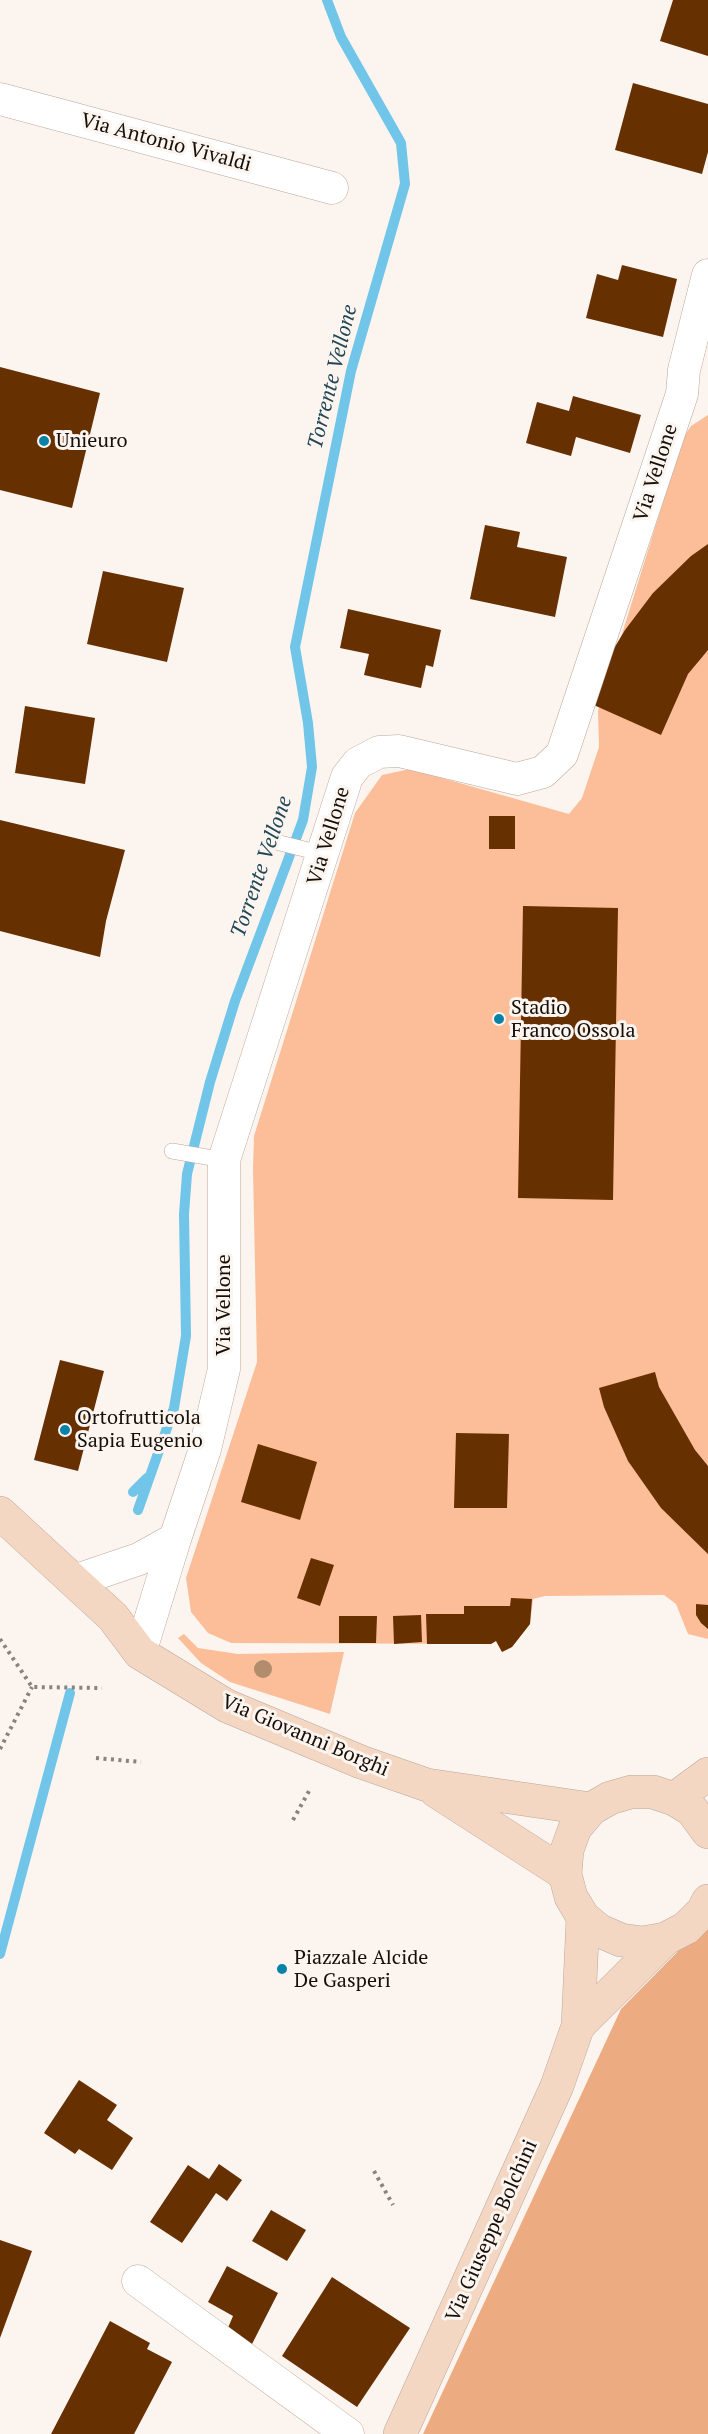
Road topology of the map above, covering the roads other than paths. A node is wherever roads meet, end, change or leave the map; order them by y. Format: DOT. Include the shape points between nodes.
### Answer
graph roads {
  1 [pos="0,99"];
  2 [pos="332,188"];
  3 [pos="708,275"];
  4 [pos="696,373"];
  5 [pos="276,842"];
  6 [pos="324,854"];
  7 [pos="172,1151"];
  8 [pos="224,1160"];
  9 [pos="0,1513"];
  10 [pos="174,1539"];
  11 [pos="74,1581"];
  12 [pos="140,1653"];
  13 [pos="708,1774"];
  14 [pos="427,1785"];
  15 [pos="674,1799"];
  16 [pos="591,1809"];
  17 [pos="707,1827"];
  18 [pos="565,1874"];
  19 [pos="708,1902"];
  20 [pos="583,1917"];
  21 [pos="665,1939"];
  22 [pos="578,2026"];
  23 [pos="138,2281"];
  24 [pos="348,2434"];
  25 [pos="400,2434"];
  1 -- 2 [label="street, Via Antonio Vivaldi"];
  3 -- 4 [label="street, Via Vellone"];
  4 -- 6 [label="street, Via Vellone" via="682,394 562,754 543,772 517,779 399,752 379,752 358,763 347,777"];
  5 -- 6 [label="lane"];
  6 -- 8 [label="street, Via Vellone"];
  7 -- 8 [label="lane"];
  8 -- 10 [label="street, Via Vellone" via="224,1369 205,1449"];
  9 -- 11 [label="main road, Via Giovanni Borghi"];
  10 -- 11 [label="street" via="139,1559"];
  10 -- 12 [label="street, Via Vellone"];
  11 -- 12 [label="main road, Via Giovanni Borghi" via="113,1617"];
  12 -- 14 [label="main road, Via Giovanni Borghi" via="227,1706"];
  13 -- 15 [label="main road"];
  14 -- 16 [label="main road, Via Giovanni Borghi"];
  14 -- 18 [label="main road, Via Giovanni Borghi"];
  15 -- 16 [label="main road" via="653,1792 631,1792"];
  15 -- 17 [label="main road" via="692,1810"];
  16 -- 18 [label="main road" via="575,1828 567,1850"];
  18 -- 20 [label="main road" via="570,1897"];
  19 -- 21 [label="main road" via="686,1928"];
  20 -- 21 [label="main road" via="600,1931 621,1940 643,1943"];
  20 -- 22 [label="main road"];
  21 -- 22 [label="main road"];
  22 -- 25 [label="main road, Via Giuseppe Bolchini" via="557,2086"];
  23 -- 24 [label="street"];
}
